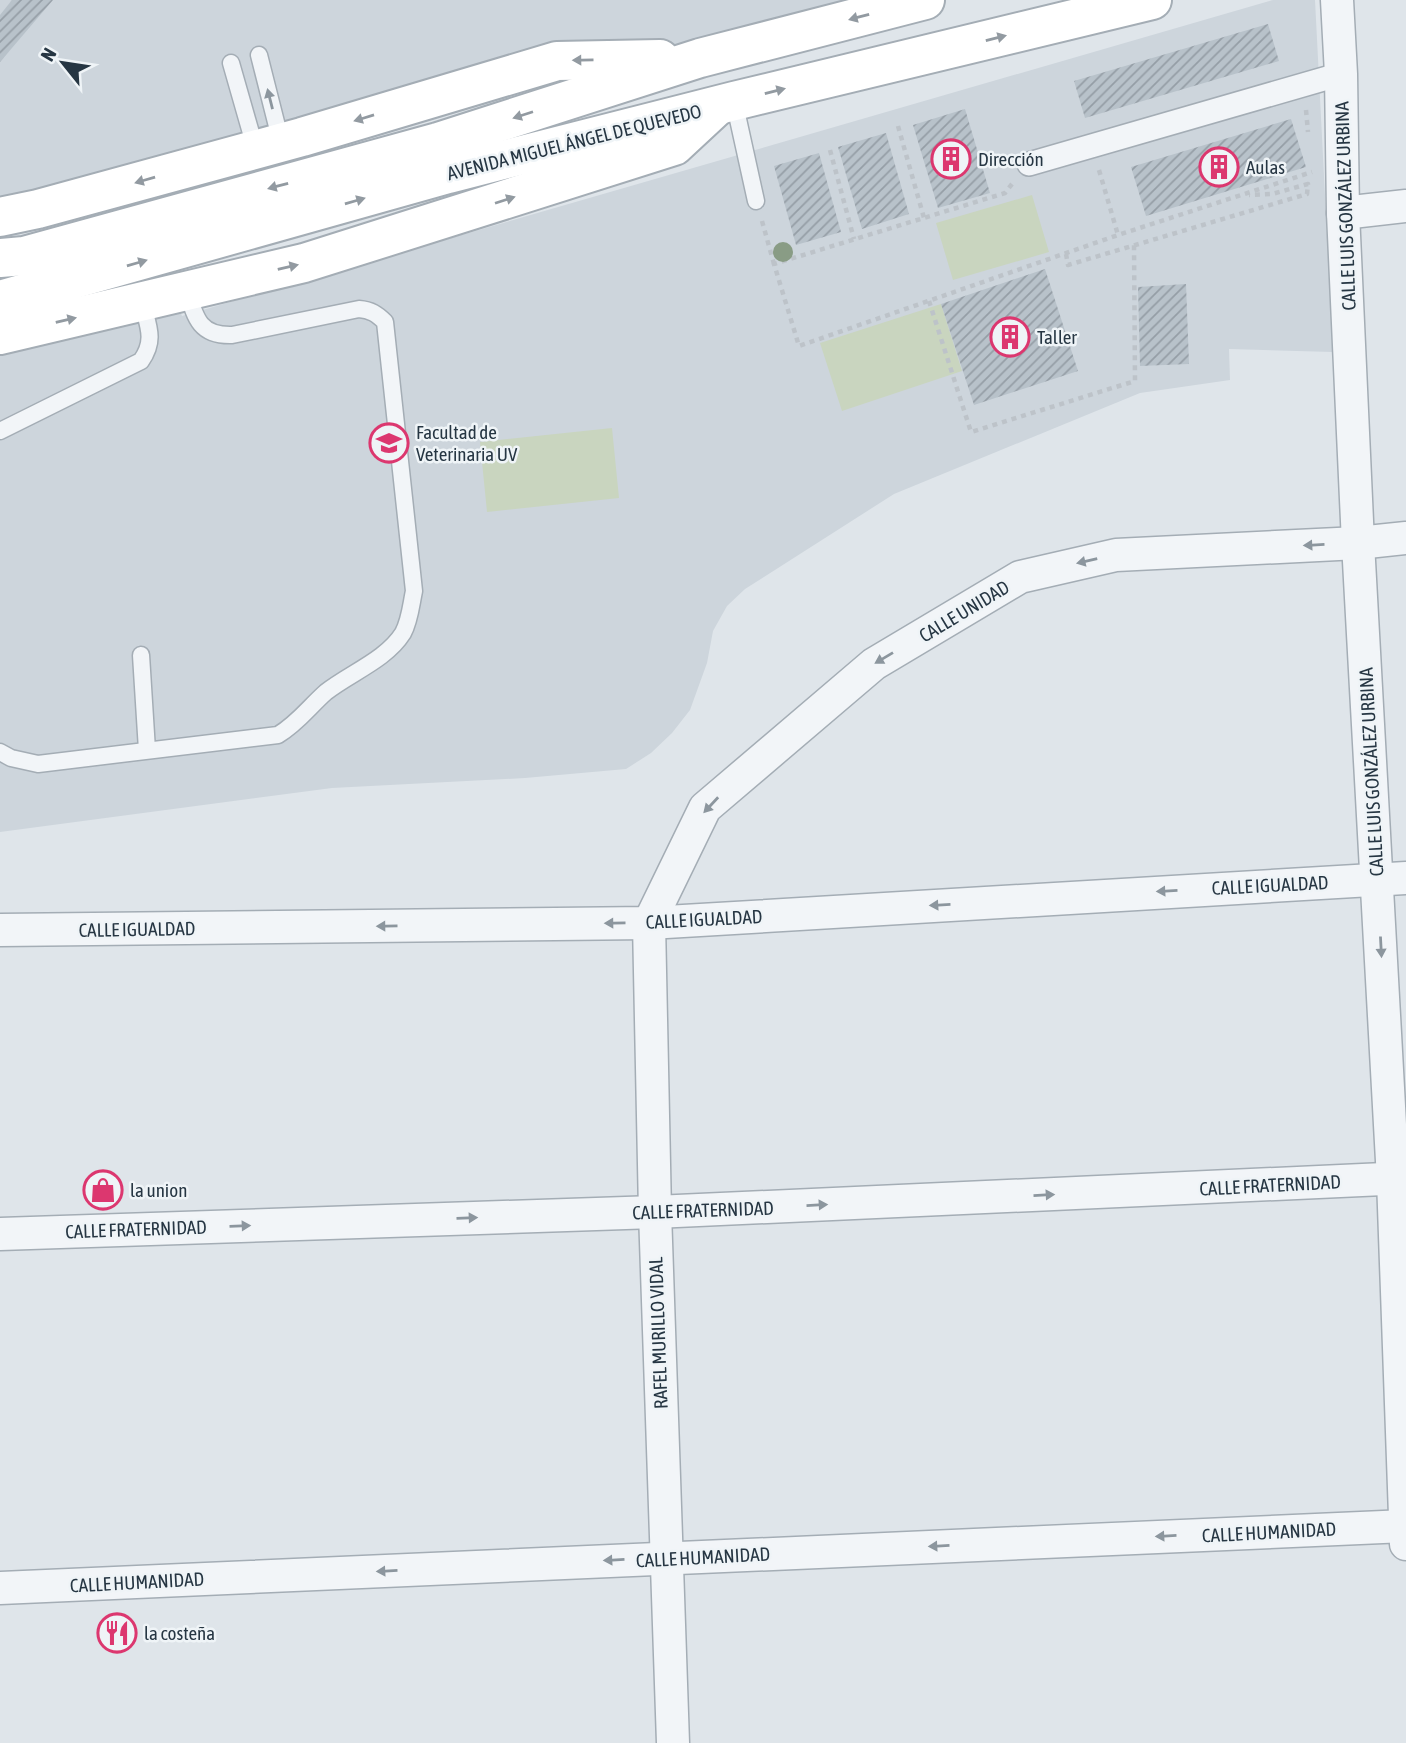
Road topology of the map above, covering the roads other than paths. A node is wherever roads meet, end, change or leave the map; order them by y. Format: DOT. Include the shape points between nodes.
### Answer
graph roads {
  1 [pos="925,0"];
  2 [pos="1152,0"];
  3 [pos="1337,0"];
  4 [pos="259,55"];
  5 [pos="701,58"];
  6 [pos="231,63"];
  7 [pos="1341,74"];
  8 [pos="726,103"];
  9 [pos="267,146"];
  10 [pos="1029,164"];
  11 [pos="756,201"];
  12 [pos="1406,206"];
  13 [pos="1343,213"];
  14 [pos="0,217"];
  15 [pos="0,258"];
  16 [pos="187,290"];
  17 [pos="0,300"];
  18 [pos="142,302"];
  19 [pos="0,335"];
  20 [pos="0,431"];
  21 [pos="1406,538"];
  22 [pos="1358,543"];
  23 [pos="141,654"];
  24 [pos="147,750"];
  25 [pos="0,752"];
  26 [pos="1392,878"];
  27 [pos="649,923"];
  28 [pos="0,930"];
  29 [pos="1399,1179"];
  30 [pos="655,1212"];
  31 [pos="0,1234"];
  32 [pos="1406,1532"];
  33 [pos="665,1558"];
  34 [pos="0,1588"];
  35 [pos="673,1743"];
  1 -- 5 [label="main road, AVENIDA MIGUEL ÁNGEL DE QUEVEDO, one-way"];
  8 -- 2 [label="main road, AVENIDA MIGUEL ÁNGEL DE QUEVEDO, one-way"];
  3 -- 7 [label="street, CALLE LUIS GONZÁLEZ URBINA"];
  9 -- 4 [label="lane, one-way"];
  5 -- 9 [label="main road, one-way" via="557,61"];
  5 -- 15 [label="main road, AVENIDA MIGUEL ÁNGEL DE QUEVEDO, one-way" via="438,142 24,256"];
  6 -- 9 [label="lane" via="251,133"];
  7 -- 10 [label="street"];
  7 -- 13 [label="street, CALLE LUIS GONZÁLEZ URBINA"];
  8 -- 11 [label="lane"];
  16 -- 8 [label="main road, one-way" via="304,263 674,146"];
  17 -- 8 [label="main road, AVENIDA MIGUEL ÁNGEL DE QUEVEDO, one-way" via="448,174"];
  9 -- 14 [label="main road, one-way"];
  12 -- 13 [label="street"];
  13 -- 22 [label="street, CALLE LUIS GONZÁLEZ URBINA"];
  16 -- 18 [label="main road"];
  16 -- 24 [label="lane" via="200,324 219,336 359,309 369,310 385,323 414,591 403,632 389,649 329,690 278,735"];
  19 -- 18 [label="main road, one-way"];
  18 -- 20 [label="lane" via="150,348 141,361"];
  21 -- 22 [label="street, CALLE UNIDAD"];
  22 -- 26 [label="street, CALLE LUIS GONZÁLEZ URBINA"];
  22 -- 27 [label="street, CALLE UNIDAD, one-way" via="1116,555 1020,577 874,664 705,808"];
  23 -- 24 [label="lane"];
  24 -- 25 [label="lane" via="37,765"];
  26 -- 27 [label="street, CALLE IGUALDAD, one-way"];
  26 -- 29 [label="street, CALLE LUIS GONZÁLEZ URBINA, one-way"];
  27 -- 28 [label="street, CALLE IGUALDAD, one-way"];
  27 -- 30 [label="street, RAFEL MURILLO VIDAL"];
  30 -- 29 [label="street, CALLE FRATERNIDAD, one-way"];
  29 -- 32 [label="street, CALLE LUIS GONZÁLEZ URBINA"];
  31 -- 30 [label="street, CALLE FRATERNIDAD, one-way"];
  30 -- 33 [label="street, RAFEL MURILLO VIDAL"];
  32 -- 33 [label="street, CALLE HUMANIDAD, one-way"];
  33 -- 34 [label="street, CALLE HUMANIDAD, one-way"];
  33 -- 35 [label="street, RAFEL MURILLO VIDAL"];
}
